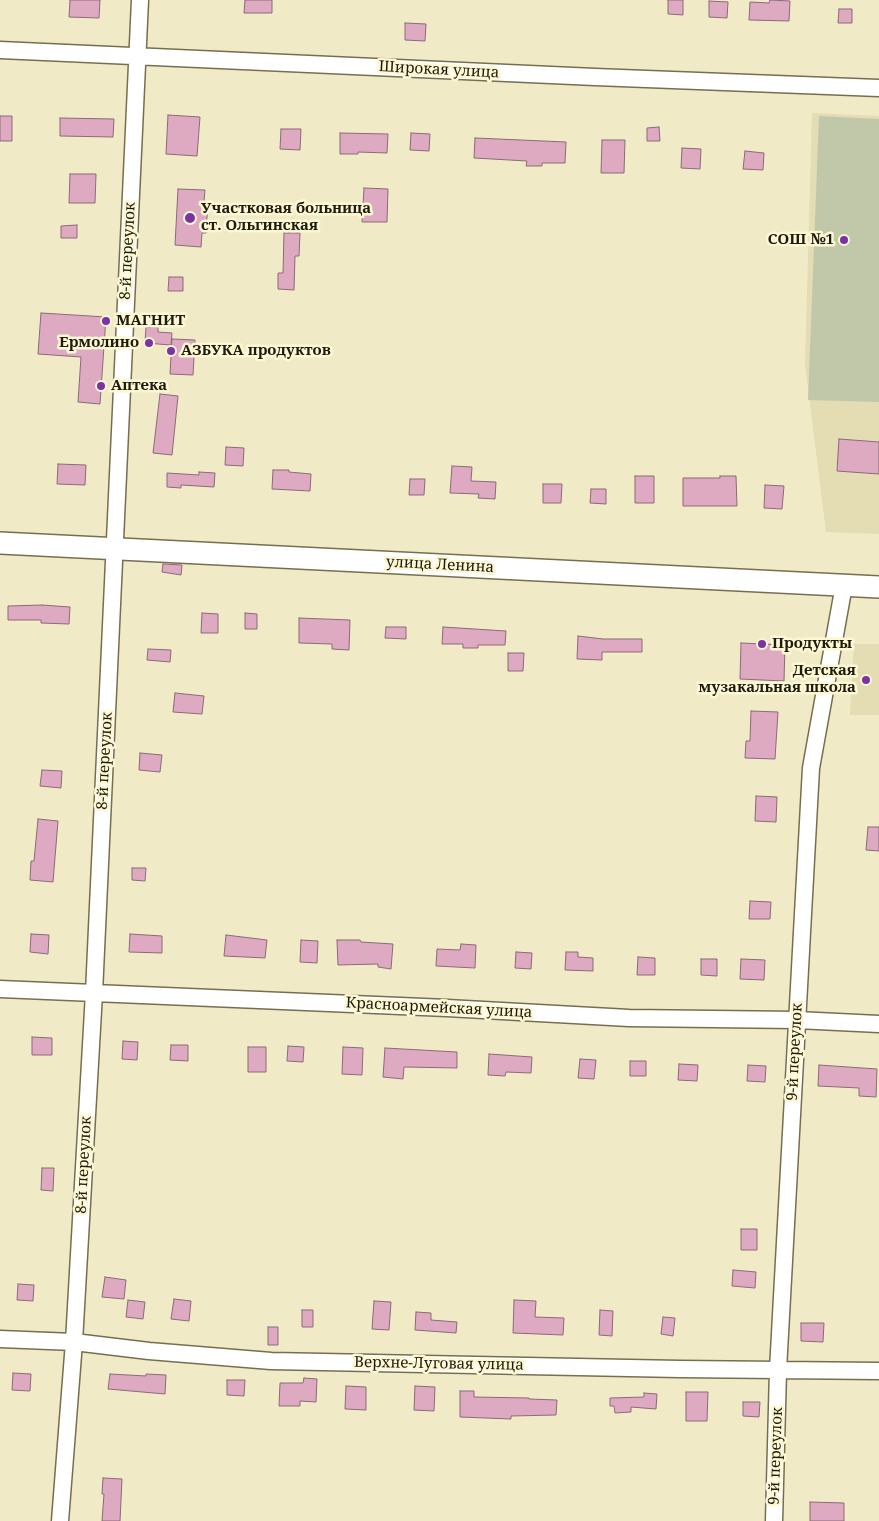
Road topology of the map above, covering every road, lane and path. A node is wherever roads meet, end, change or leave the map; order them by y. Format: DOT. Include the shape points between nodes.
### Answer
graph roads {
  1 [pos="140,0"];
  2 [pos="0,50"];
  3 [pos="136,56"];
  4 [pos="879,88"];
  5 [pos="0,544"];
  6 [pos="114,549"];
  7 [pos="844,585"];
  8 [pos="879,587"];
  9 [pos="0,989"];
  10 [pos="94,993"];
  11 [pos="797,1020"];
  12 [pos="879,1024"];
  13 [pos="0,1339"];
  14 [pos="74,1342"];
  15 [pos="778,1370"];
  16 [pos="879,1371"];
  17 [pos="60,1521"];
  18 [pos="774,1521"];
  1 -- 3 [label="street, 8-й переулок"];
  2 -- 3 [label="street, Широкая улица"];
  3 -- 4 [label="street, Широкая улица"];
  3 -- 6 [label="street, 8-й переулок"];
  5 -- 6 [label="street, улица Ленина"];
  6 -- 7 [label="street, улица Ленина"];
  6 -- 10 [label="street, 8-й переулок"];
  7 -- 8 [label="street, улица Ленина"];
  7 -- 11 [label="street, 9-й переулок" via="811,768"];
  9 -- 10 [label="street, Красноармейская улица"];
  10 -- 11 [label="street, Красноармейская улица" via="629,1018"];
  10 -- 14 [label="street, 8-й переулок"];
  11 -- 12 [label="street, Красноармейская улица"];
  11 -- 15 [label="street, 9-й переулок"];
  13 -- 14 [label="street, Верхне-Луговая улица"];
  14 -- 15 [label="street, Верхне-Луговая улица" via="271,1361"];
  14 -- 17 [label="street, 8-й переулок"];
  15 -- 16 [label="street, Верхне-Луговая улица"];
  15 -- 18 [label="street, 9-й переулок"];
}
